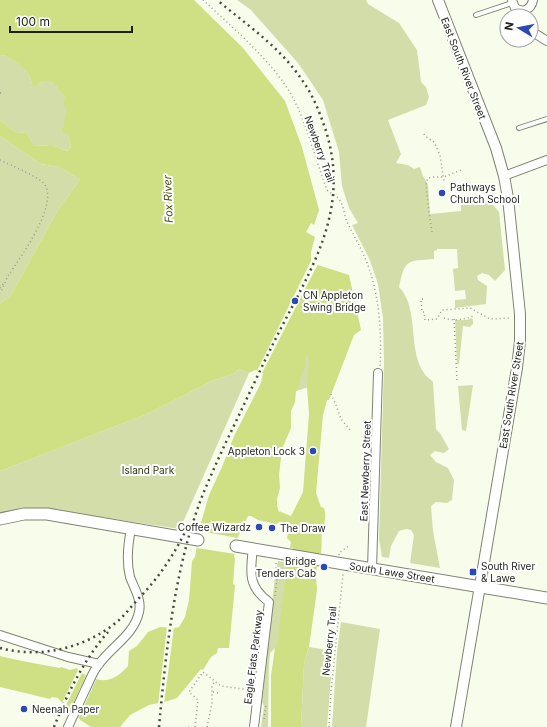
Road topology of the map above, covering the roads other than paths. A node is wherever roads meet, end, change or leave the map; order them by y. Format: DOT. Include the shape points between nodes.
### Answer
graph roads {
  1 [pos="438,0"];
  2 [pos="512,2"];
  3 [pos="476,15"];
  4 [pos="547,119"];
  5 [pos="519,128"];
  6 [pos="547,160"];
  7 [pos="504,176"];
  8 [pos="378,373"];
  9 [pos="0,519"];
  10 [pos="131,528"];
  11 [pos="198,540"];
  12 [pos="236,546"];
  13 [pos="253,548"];
  14 [pos="372,569"];
  15 [pos="479,587"];
  16 [pos="547,598"];
  17 [pos="0,635"];
  18 [pos="99,664"];
  19 [pos="68,727"];
  20 [pos="254,727"];
  21 [pos="456,727"];
  1 -- 7 [label="street, East South River Street" via="496,148"];
  2 -- 3 [label="lane"];
  4 -- 5 [label="lane"];
  6 -- 7 [label="street"];
  7 -- 15 [label="street, East South River Street" via="520,314 520,341"];
  8 -- 14 [label="street, East Newberry Street"];
  9 -- 10 [label="main road" via="24,514 47,514"];
  10 -- 11 [label="main road"];
  10 -- 18 [label="street" via="128,564 139,611 130,630"];
  12 -- 13 [label="main road, South Lawe Street"];
  13 -- 14 [label="main road, South Lawe Street"];
  13 -- 20 [label="street, Eagle Flats Parkway" via="251,577 259,594 269,602"];
  14 -- 15 [label="main road, South Lawe Street"];
  15 -- 16 [label="main road, South Lawe Street"];
  15 -- 21 [label="street, East South River Street"];
  17 -- 18 [label="street" via="61,655"];
  18 -- 19 [label="street"];
}
